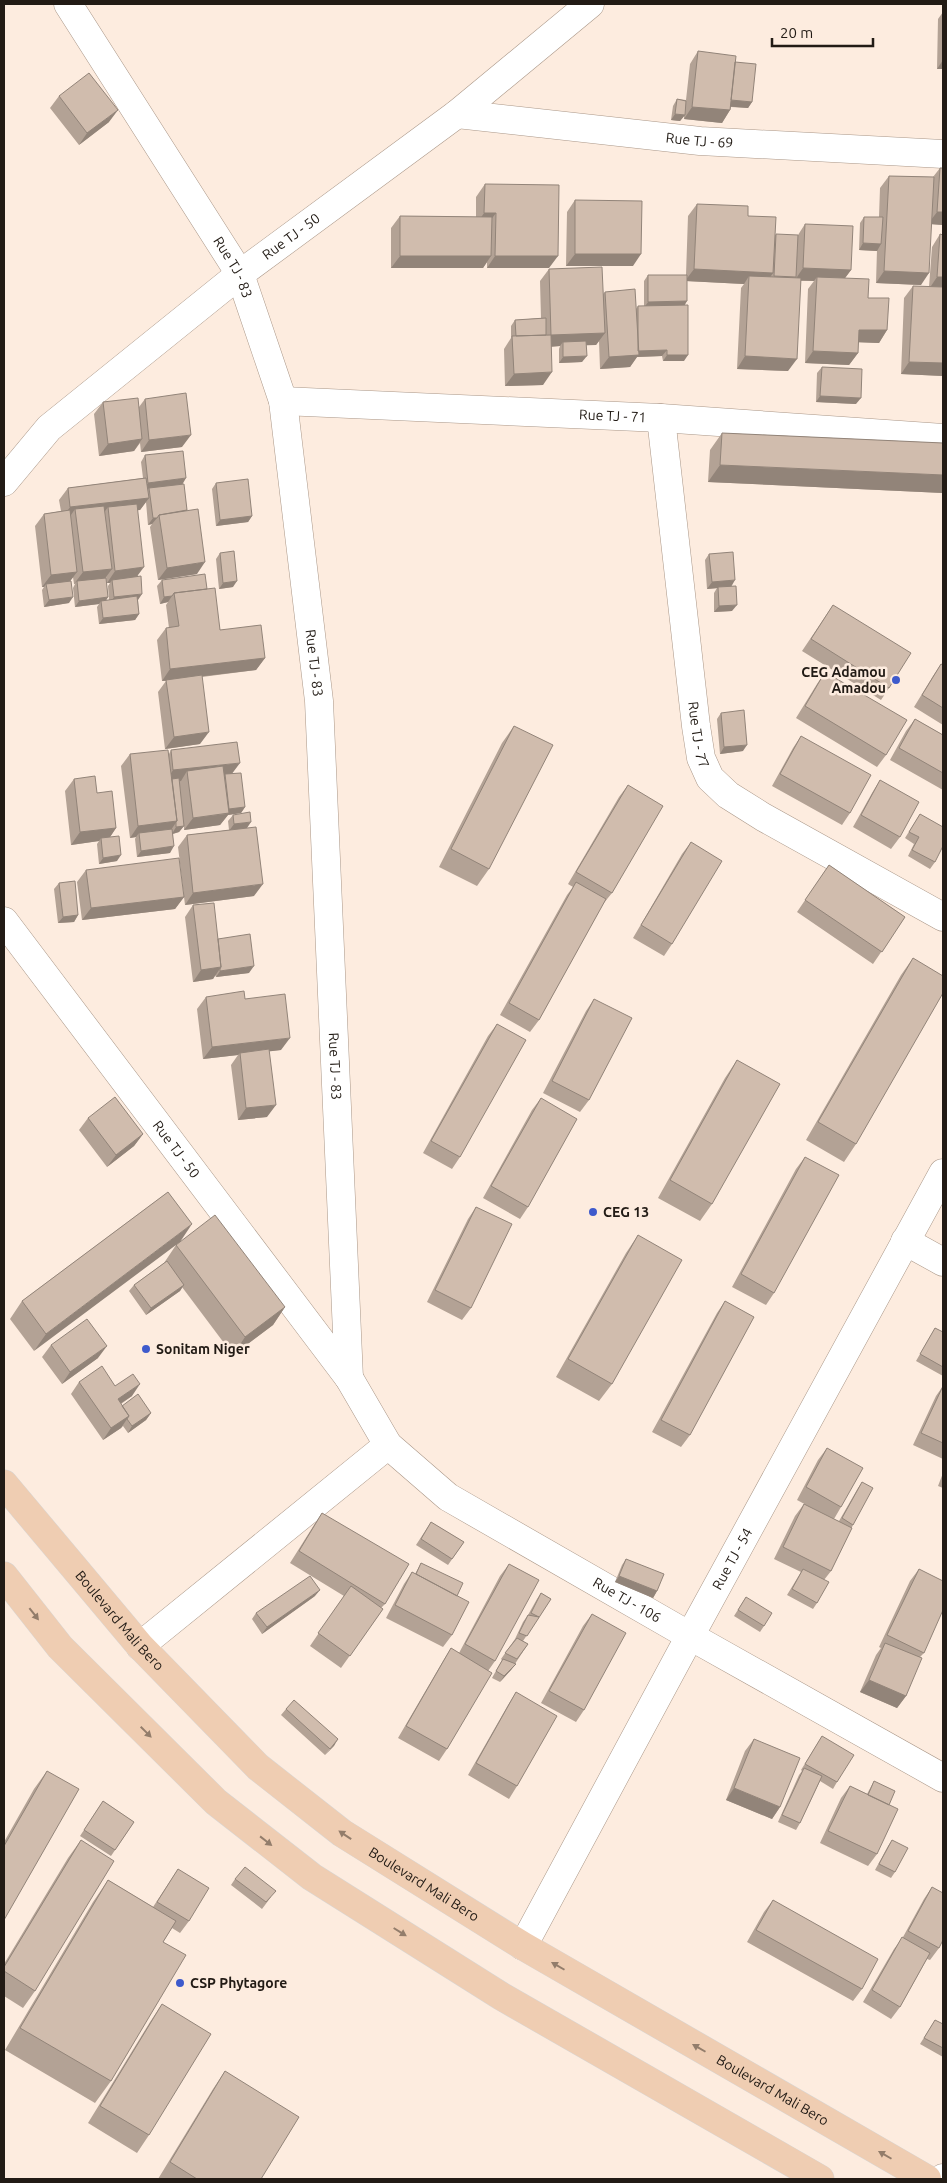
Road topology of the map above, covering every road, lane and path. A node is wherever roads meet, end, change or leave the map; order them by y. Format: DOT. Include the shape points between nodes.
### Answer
graph roads {
  1 [pos="68,4"];
  2 [pos="590,4"];
  3 [pos="456,114"];
  4 [pos="943,154"];
  5 [pos="240,274"];
  6 [pos="283,401"];
  7 [pos="660,418"];
  8 [pos="943,438"];
  9 [pos="4,482"];
  10 [pos="943,917"];
  11 [pos="4,922"];
  12 [pos="943,1173"];
  13 [pos="905,1241"];
  14 [pos="943,1262"];
  15 [pos="349,1378"];
  16 [pos="388,1445"];
  17 [pos="4,1484"];
  18 [pos="4,1576"];
  19 [pos="690,1636"];
  20 [pos="140,1646"];
  21 [pos="943,1778"];
  22 [pos="523,1946"];
  23 [pos="820,2179"];
  24 [pos="927,2179"];
  1 -- 5 [label="street, Rue TJ - 83"];
  2 -- 3 [label="street, Rue TJ - 50"];
  3 -- 4 [label="street, Rue TJ - 69" via="700,141"];
  3 -- 5 [label="street, Rue TJ - 50"];
  5 -- 6 [label="street, Rue TJ - 83"];
  5 -- 9 [label="street, Rue TJ - 50" via="49,428"];
  6 -- 7 [label="street, Rue TJ - 71"];
  6 -- 15 [label="street, Rue TJ - 83" via="318,701"];
  7 -- 8 [label="street, Rue TJ - 71"];
  7 -- 10 [label="street, Rue TJ - 77" via="696,726 701,758 710,778 728,795 763,817"];
  11 -- 15 [label="street, Rue TJ - 50"];
  12 -- 13 [label="street, Rue TJ - 54"];
  13 -- 14 [label="street"];
  13 -- 19 [label="street, Rue TJ - 54"];
  15 -- 16 [label="street, Rue TJ - 106"];
  16 -- 19 [label="street, Rue TJ - 106" via="448,1497"];
  16 -- 20 [label="street"];
  17 -- 20 [label="main road, Boulevard Mali Bero"];
  18 -- 23 [label="main road, one-way" via="60,1647 216,1802 312,1877 501,1996"];
  19 -- 21 [label="street, Rue TJ - 106"];
  19 -- 22 [label="street, Rue TJ - 54"];
  22 -- 20 [label="main road, Boulevard Mali Bero, one-way" via="342,1833 258,1767"];
  24 -- 22 [label="main road, Boulevard Mali Bero, one-way"];
}
